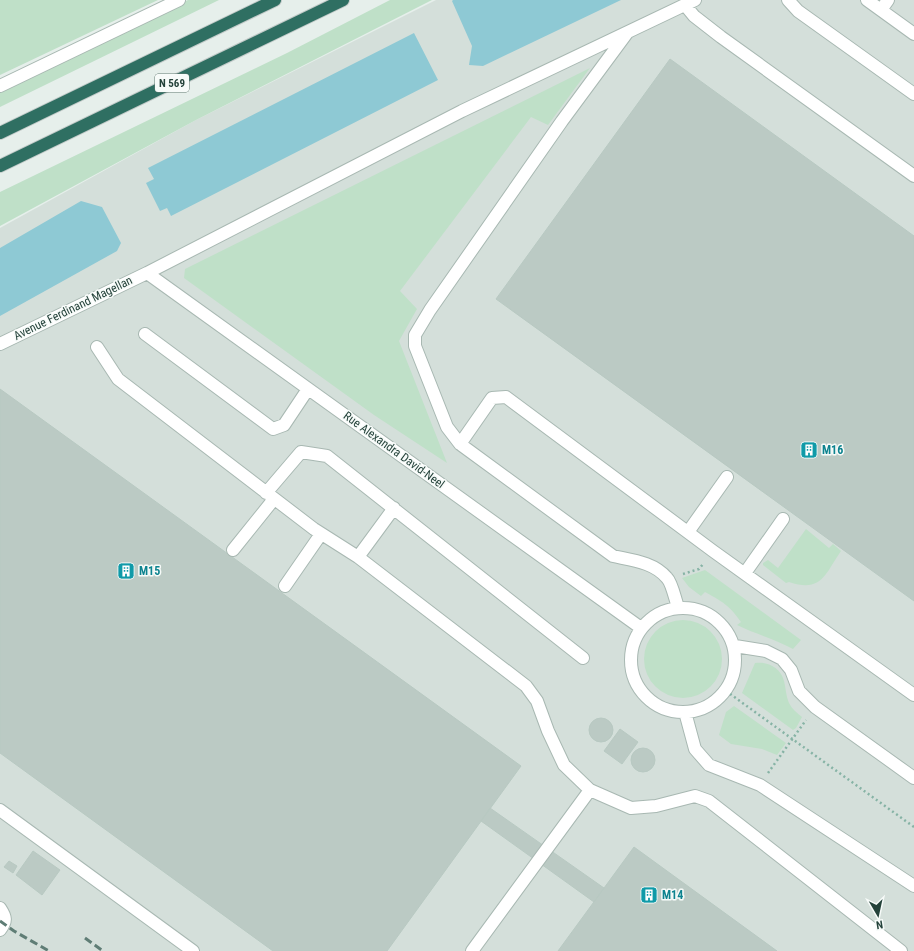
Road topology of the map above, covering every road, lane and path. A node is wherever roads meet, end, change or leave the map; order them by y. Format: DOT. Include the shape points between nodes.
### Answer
graph roads {
  1 [pos="178,0"];
  2 [pos="275,0"];
  3 [pos="343,0"];
  4 [pos="788,0"];
  5 [pos="867,0"];
  6 [pos="690,2"];
  7 [pos="884,5"];
  8 [pos="628,32"];
  9 [pos="914,34"];
  10 [pos="0,86"];
  11 [pos="914,94"];
  12 [pos="0,133"];
  13 [pos="0,166"];
  14 [pos="914,176"];
  15 [pos="147,273"];
  16 [pos="145,334"];
  17 [pos="0,344"];
  18 [pos="96,347"];
  19 [pos="308,389"];
  20 [pos="460,444"];
  21 [pos="728,478"];
  22 [pos="270,496"];
  23 [pos="394,508"];
  24 [pos="783,519"];
  25 [pos="688,532"];
  26 [pos="321,534"];
  27 [pos="233,550"];
  28 [pos="713,551"];
  29 [pos="358,557"];
  30 [pos="745,573"];
  31 [pos="668,578"];
  32 [pos="285,586"];
  33 [pos="678,607"];
  34 [pos="641,628"];
  35 [pos="735,646"];
  36 [pos="583,658"];
  37 [pos="726,691"];
  38 [pos="914,695"];
  39 [pos="815,707"];
  40 [pos="685,712"];
  41 [pos="792,739"];
  42 [pos="914,778"];
  43 [pos="760,784"];
  44 [pos="590,790"];
  45 [pos="0,810"];
  46 [pos="914,827"];
  47 [pos="914,886"];
  48 [pos="0,908"];
  49 [pos="0,930"];
  50 [pos="192,951"];
  51 [pos="472,951"];
  52 [pos="901,951"];
  1 -- 10 [label="street"];
  2 -- 12 [label="highway, N 569"];
  3 -- 13 [label="highway, N 569"];
  4 -- 11 [label="street" via="798,11"];
  5 -- 7 [label="street"];
  6 -- 8 [label="street, Avenue Ferdinand Magellan"];
  6 -- 14 [label="street" via="694,16 721,38"];
  7 -- 9 [label="street"];
  8 -- 15 [label="street, Avenue Ferdinand Magellan" via="455,114"];
  8 -- 20 [label="street" via="562,121 430,310 415,336 415,346 447,427"];
  15 -- 17 [label="street, Avenue Ferdinand Magellan"];
  15 -- 19 [label="street, Rue Alexandra David-Neel"];
  16 -- 19 [label="street" via="273,429 284,425"];
  18 -- 22 [label="street" via="118,380"];
  19 -- 34 [label="street, Rue Alexandra David-Neel"];
  20 -- 25 [label="street" via="492,398 506,397"];
  20 -- 31 [label="street" via="613,556 655,568"];
  21 -- 25 [label="street"];
  22 -- 23 [label="street" via="301,452 327,456"];
  22 -- 26 [label="street"];
  22 -- 27 [label="street"];
  23 -- 29 [label="street"];
  23 -- 36 [label="street"];
  24 -- 30 [label="street"];
  25 -- 28 [label="street"];
  26 -- 29 [label="street"];
  26 -- 32 [label="street"];
  28 -- 30 [label="street"];
  28 -- 31 [label="path" via="699,569"];
  29 -- 44 [label="street" via="526,686 537,701 564,765"];
  30 -- 38 [label="street"];
  31 -- 33 [label="street"];
  33 -- 34 [label="street" via="659,613"];
  33 -- 35 [label="street" via="705,611 724,625"];
  34 -- 40 [label="street" via="631,650 633,676 643,694 662,708"];
  35 -- 37 [label="street" via="735,670"];
  35 -- 39 [label="street" via="766,651 782,659 791,670 799,691"];
  37 -- 40 [label="street" via="708,706"];
  37 -- 41 [label="path"];
  39 -- 41 [label="path"];
  39 -- 42 [label="street"];
  40 -- 43 [label="street" via="695,749 709,765"];
  41 -- 43 [label="path"];
  41 -- 46 [label="path"];
  43 -- 47 [label="street"];
  44 -- 51 [label="street"];
  44 -- 52 [label="street" via="631,808 656,806 695,796 709,801"];
  45 -- 50 [label="street"];
  48 -- 49 [label="street" via="5,916 5,924"];
}
